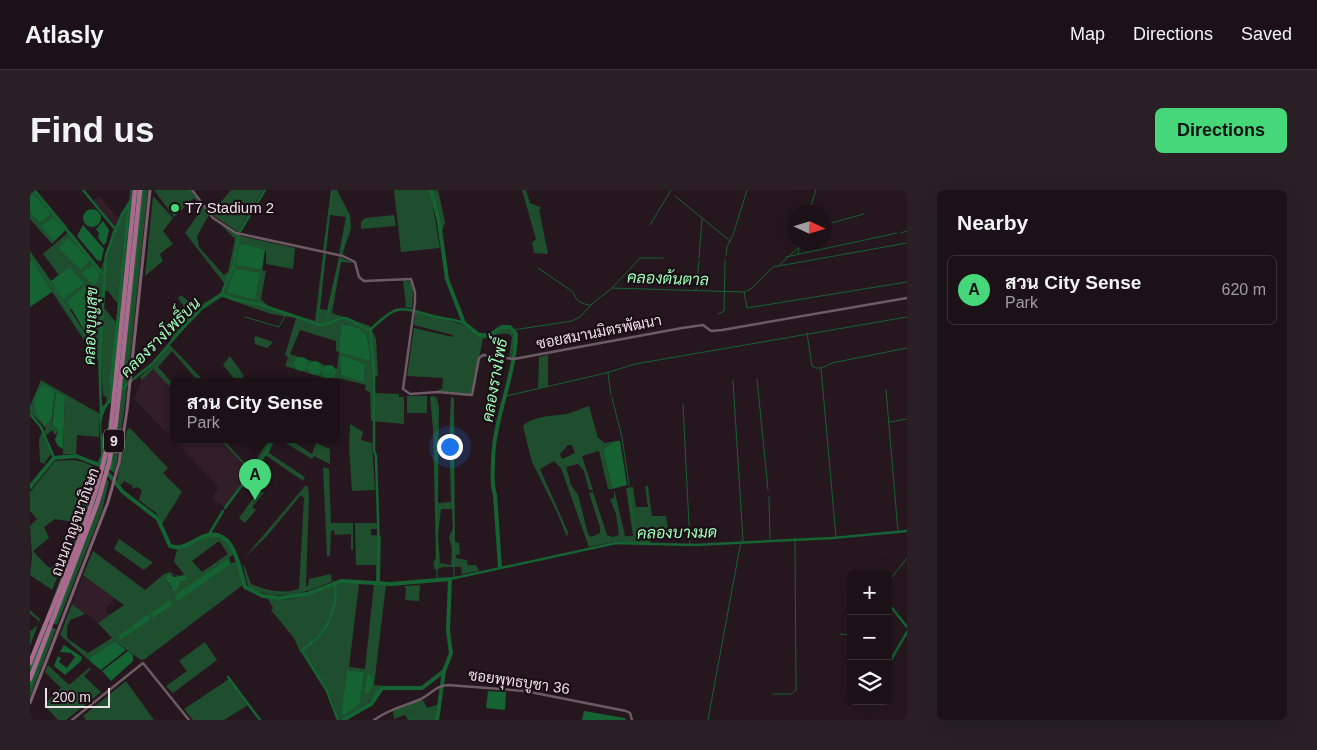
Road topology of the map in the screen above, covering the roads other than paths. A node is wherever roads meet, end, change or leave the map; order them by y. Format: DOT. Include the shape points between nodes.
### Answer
graph roads {
  1 [pos="135,190"];
  2 [pos="140,190"];
  3 [pos="150,190"];
  4 [pos="192,190"];
  5 [pos="907,298"];
  6 [pos="30,663"];
  7 [pos="30,679"];
  8 [pos="30,703"];
  9 [pos="72,720"];
  10 [pos="189,720"];
  11 [pos="374,720"];
  12 [pos="632,720"];
  1 -- 6 [label="highway, ถนนกาญจนาภิเษก / 9" via="106,455 92,504"];
  2 -- 7 [label="highway, ถนนกาญจนาภิเษก / 9" via="116,422 108,469"];
  3 -- 8 [label="main road" via="119,463"];
  4 -- 5 [label="street, ซอยสมานมิตรพัฒนา" via="213,218 240,235 353,260 362,280 410,278 415,292 404,382 407,393 471,396 482,355 514,359 682,328 705,325 710,331 716,331"];
  9 -- 10 [label="street" via="142,663"];
  11 -- 12 [label="street, ซอยพุทธบูชา 36" via="443,685 525,691 626,711"];
}
